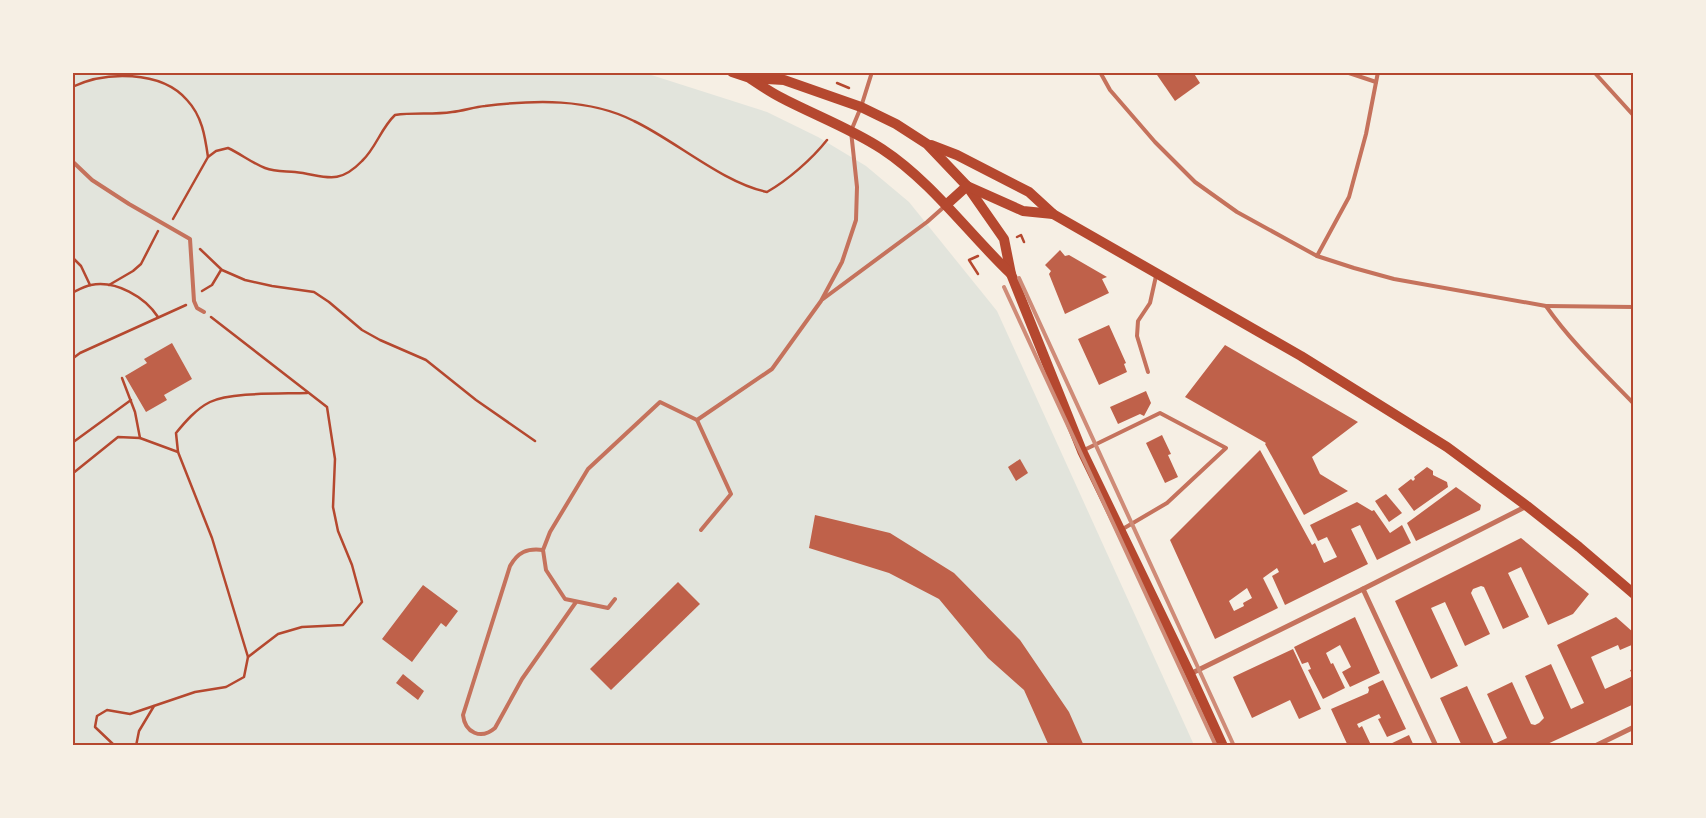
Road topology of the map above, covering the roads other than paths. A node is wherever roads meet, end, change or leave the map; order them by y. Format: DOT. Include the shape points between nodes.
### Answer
graph roads {
  1 [pos="732,72"];
  2 [pos="872,72"];
  3 [pos="1100,72"];
  4 [pos="1346,72"];
  5 [pos="1378,72"];
  6 [pos="1594,72"];
  7 [pos="750,78"];
  8 [pos="1376,82"];
  9 [pos="862,107"];
  10 [pos="1634,116"];
  11 [pos="851,131"];
  12 [pos="927,144"];
  13 [pos="72,161"];
  14 [pos="967,186"];
  15 [pos="946,205"];
  16 [pos="1053,214"];
  17 [pos="1317,256"];
  18 [pos="1157,273"];
  19 [pos="1011,274"];
  20 [pos="821,300"];
  21 [pos="1546,306"];
  22 [pos="1634,307"];
  23 [pos="204,312"];
  24 [pos="1148,372"];
  25 [pos="1634,404"];
  26 [pos="697,420"];
  27 [pos="1082,451"];
  28 [pos="1527,506"];
  29 [pos="701,530"];
  30 [pos="1120,530"];
  31 [pos="543,550"];
  32 [pos="1363,589"];
  33 [pos="1634,594"];
  34 [pos="615,599"];
  35 [pos="576,602"];
  36 [pos="1190,674"];
  37 [pos="1634,727"];
  38 [pos="1223,746"];
  39 [pos="1436,746"];
  40 [pos="1594,746"];
  1 -- 7 [label="main road"];
  2 -- 9 [label="lane"];
  3 -- 17 [label="lane" via="1110,90 1195,182 1237,212"];
  4 -- 8 [label="lane"];
  5 -- 8 [label="lane"];
  6 -- 10 [label="lane"];
  7 -- 9 [label="main road" via="784,80"];
  7 -- 11 [label="main road" via="778,96"];
  8 -- 17 [label="lane" via="1349,197"];
  9 -- 11 [label="lane"];
  9 -- 12 [label="main road"];
  11 -- 15 [label="main road" via="909,170"];
  11 -- 20 [label="lane" via="858,187 856,220 842,262"];
  12 -- 14 [label="main road"];
  12 -- 16 [label="main road" via="957,155 1029,192"];
  13 -- 23 [label="lane" via="92,180 190,239 194,301"];
  14 -- 15 [label="main road"];
  14 -- 16 [label="main road" via="1023,211"];
  14 -- 19 [label="main road" via="1004,239"];
  15 -- 19 [label="main road"];
  15 -- 20 [label="lane"];
  16 -- 18 [label="main road"];
  17 -- 21 [label="lane" via="1394,279"];
  18 -- 24 [label="lane" via="1150,303 1138,321 1137,336"];
  18 -- 28 [label="main road" via="1301,356 1447,447"];
  19 -- 27 [label="main road"];
  20 -- 26 [label="lane" via="772,369"];
  21 -- 22 [label="lane"];
  21 -- 25 [label="lane" via="1558,324"];
  26 -- 29 [label="lane" via="731,494"];
  26 -- 31 [label="lane" via="660,402 588,469 550,532"];
  27 -- 30 [label="main road"];
  27 -- 30 [label="lane" via="1160,413 1226,448 1167,503"];
  28 -- 32 [label="street"];
  28 -- 33 [label="main road"];
  30 -- 36 [label="main road"];
  31 -- 35 [label="lane" via="546,570 565,599"];
  31 -- 35 [label="lane" via="518,554 510,566 463,715 470,730 483,734 495,728 527,671"];
  32 -- 36 [label="street"];
  32 -- 39 [label="street"];
  34 -- 35 [label="lane" via="608,608"];
  36 -- 38 [label="main road"];
  37 -- 40 [label="street"];
}
